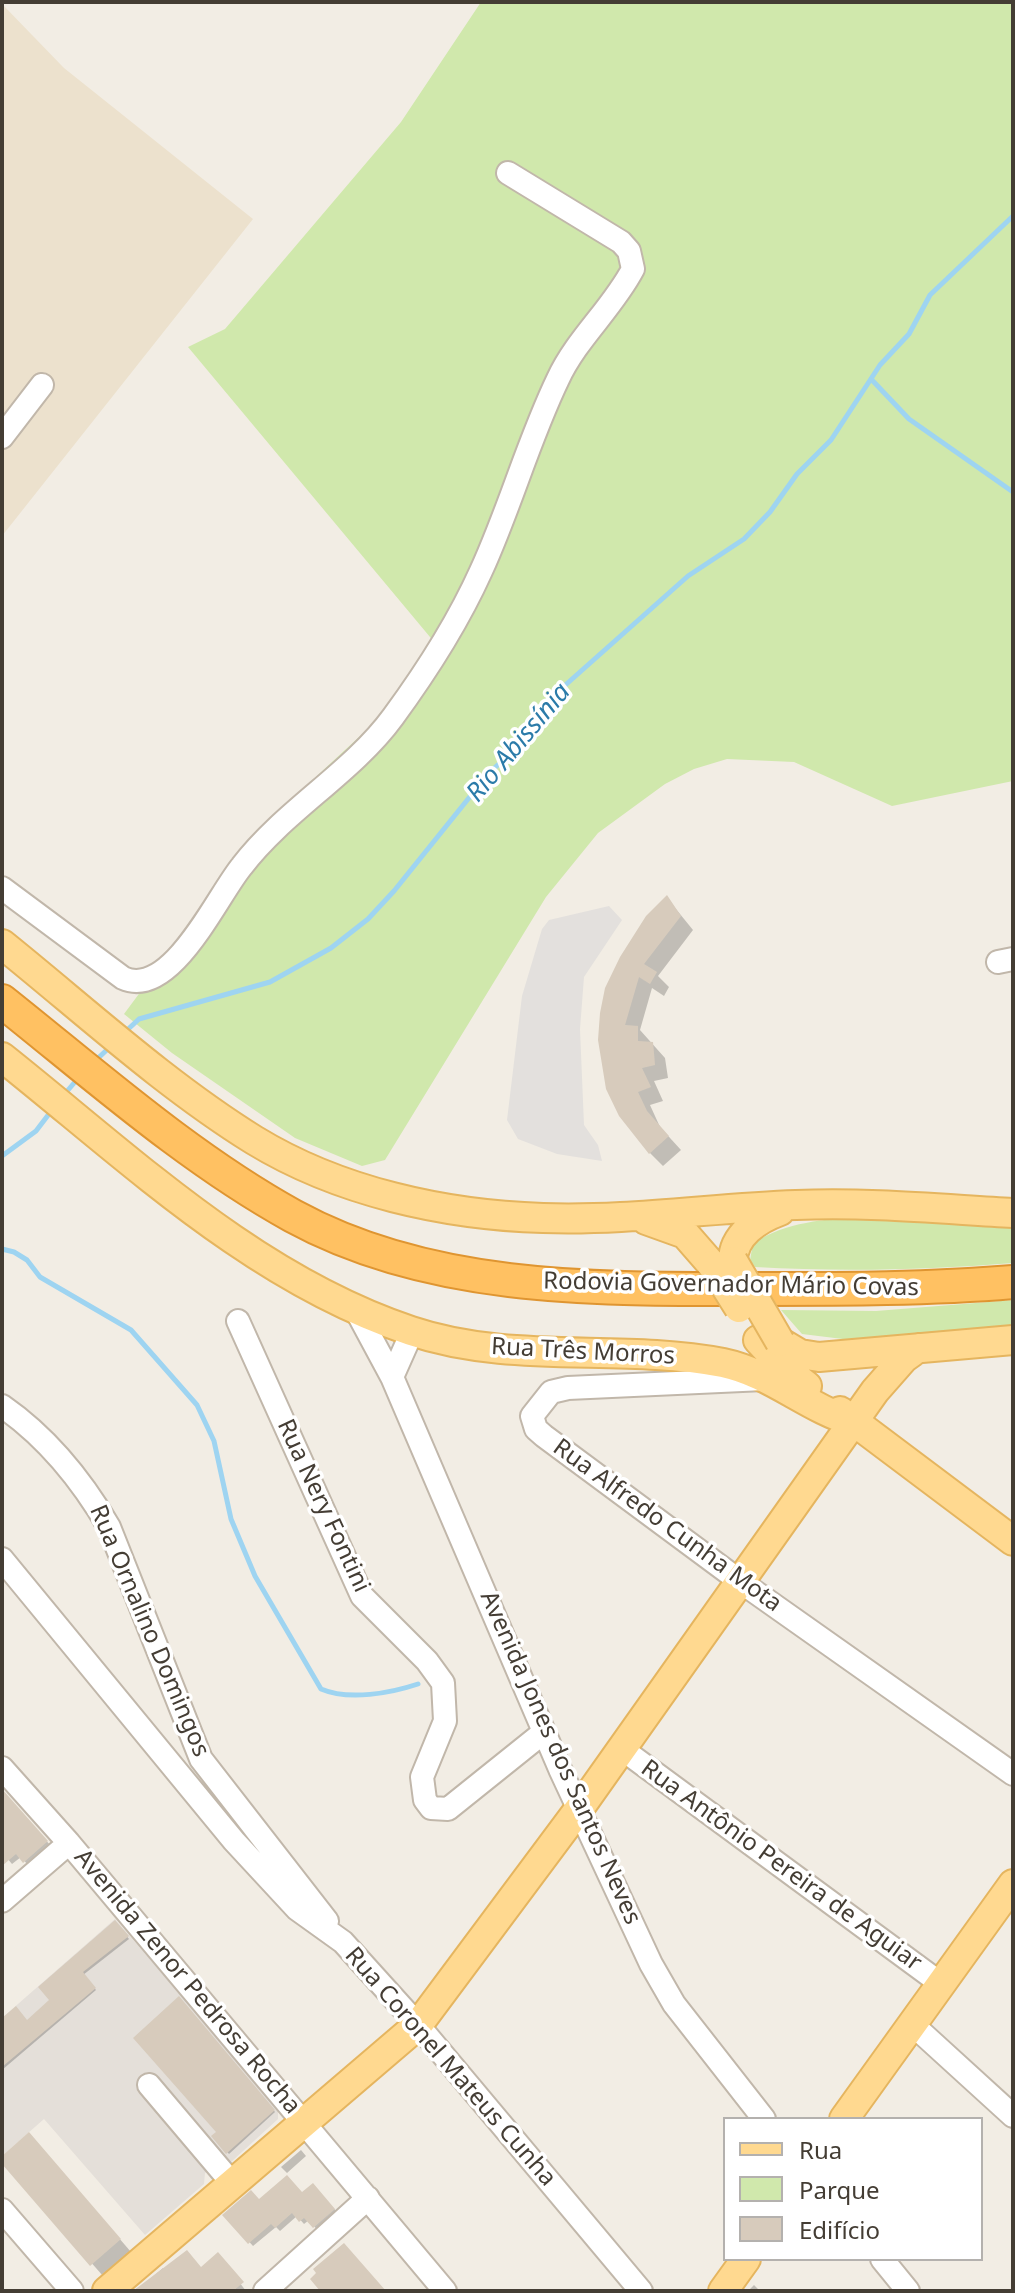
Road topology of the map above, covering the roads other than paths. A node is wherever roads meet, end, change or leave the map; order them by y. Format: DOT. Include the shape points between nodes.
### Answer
graph roads {
  1 [pos="508,173"];
  2 [pos="42,385"];
  3 [pos="3,434"];
  4 [pos="2,888"];
  5 [pos="2,944"];
  6 [pos="2,1001"];
  7 [pos="2,1057"];
  8 [pos="796,1205"];
  9 [pos="1013,1213"];
  10 [pos="625,1214"];
  11 [pos="722,1263"];
  12 [pos="1013,1282"];
  13 [pos="356,1310"];
  14 [pos="238,1321"];
  15 [pos="412,1332"];
  16 [pos="1013,1340"];
  17 [pos="769,1341"];
  18 [pos="918,1348"];
  19 [pos="392,1377"];
  20 [pos="768,1379"];
  21 [pos="2,1406"];
  22 [pos="854,1422"];
  23 [pos="1013,1541"];
  24 [pos="2,1559"];
  25 [pos="741,1582"];
  26 [pos="544,1732"];
  27 [pos="622,1749"];
  28 [pos="2,1768"];
  29 [pos="1013,1774"];
  30 [pos="579,1809"];
  31 [pos="69,1843"];
  32 [pos="1013,1884"];
  33 [pos="2,1901"];
  34 [pos="343,1942"];
  35 [pos="940,1983"];
  36 [pos="912,2024"];
  37 [pos="418,2025"];
  38 [pos="149,2085"];
  39 [pos="1013,2116"];
  40 [pos="762,2117"];
  41 [pos="845,2117"];
  42 [pos="304,2121"];
  43 [pos="232,2183"];
  44 [pos="368,2198"];
  45 [pos="2,2210"];
  46 [pos="745,2261"];
  47 [pos="884,2261"];
  48 [pos="72,2291"];
  49 [pos="107,2291"];
  50 [pos="265,2291"];
  51 [pos="445,2291"];
  52 [pos="641,2291"];
  53 [pos="723,2291"];
  54 [pos="908,2291"];
  1 -- 4 [label="street" via="621,242 633,269 575,345 480,572 393,718 253,852 177,960 159,976 139,982 123,978"];
  2 -- 3 [label="street"];
  5 -- 10 [label="main road" via="254,1140 354,1185 465,1211 543,1218"];
  6 -- 12 [label="highway, Rodovia Governador Mário Covas" via="227,1174 294,1216 342,1239 434,1267 557,1285 706,1289 930,1288"];
  7 -- 13 [label="main road, Rua Três Morros" via="264,1260"];
  8 -- 9 [label="main road"];
  8 -- 10 [label="main road"];
  8 -- 11 [label="main road" via="753,1224"];
  10 -- 11 [label="main road" via="685,1234"];
  11 -- 17 [label="main road, bridge"];
  13 -- 15 [label="main road, Rua Três Morros"];
  13 -- 19 [label="street, Avenida Jones dos Santos Neves"];
  14 -- 26 [label="street, Rua Nery Fontini" via="362,1596 443,1683 445,1721 422,1777 425,1800 438,1810 448,1809"];
  15 -- 19 [label="street"];
  15 -- 20 [label="main road, Rua Três Morros" via="534,1353 708,1361"];
  16 -- 18 [label="main road"];
  17 -- 18 [label="main road" via="819,1357"];
  17 -- 22 [label="main road" via="783,1367"];
  18 -- 22 [label="main road" via="889,1373"];
  19 -- 26 [label="street, Avenida Jones dos Santos Neves"];
  20 -- 22 [label="main road, Rua Três Morros" via="827,1414"];
  20 -- 25 [label="street, Rua Alfredo Cunha Mota" via="568,1388 551,1392 532,1416 544,1436"];
  21 -- 34 [label="street, Rua Ornalino Domingos" via="37,1430 90,1493 109,1527 201,1759"];
  22 -- 23 [label="main road"];
  22 -- 25 [label="main road"];
  24 -- 34 [label="street, Rua Coronel Mateus Cunha" via="275,1887"];
  25 -- 27 [label="main road"];
  25 -- 29 [label="street, Rua Alfredo Cunha Mota"];
  26 -- 30 [label="street, Avenida Jones dos Santos Neves"];
  27 -- 30 [label="main road"];
  27 -- 35 [label="street, Rua Antônio Pereira de Aguiar"];
  28 -- 31 [label="street, Avenida Zenor Pedrosa Rocha"];
  30 -- 37 [label="main road"];
  30 -- 40 [label="street, Avenida Jones dos Santos Neves" via="674,2004"];
  31 -- 33 [label="street"];
  31 -- 42 [label="street, Avenida Zenor Pedrosa Rocha"];
  32 -- 35 [label="main road"];
  34 -- 37 [label="street, Rua Coronel Mateus Cunha"];
  35 -- 36 [label="main road"];
  36 -- 39 [label="street"];
  36 -- 41 [label="main road"];
  37 -- 42 [label="main road"];
  37 -- 52 [label="street, Rua Coronel Mateus Cunha"];
  38 -- 43 [label="street"];
  42 -- 43 [label="main road"];
  42 -- 44 [label="street, Avenida Zenor Pedrosa Rocha"];
  43 -- 49 [label="main road"];
  44 -- 50 [label="street"];
  44 -- 51 [label="street, Avenida Zenor Pedrosa Rocha"];
  45 -- 48 [label="street"];
  46 -- 53 [label="main road"];
  47 -- 54 [label="street"];
}
